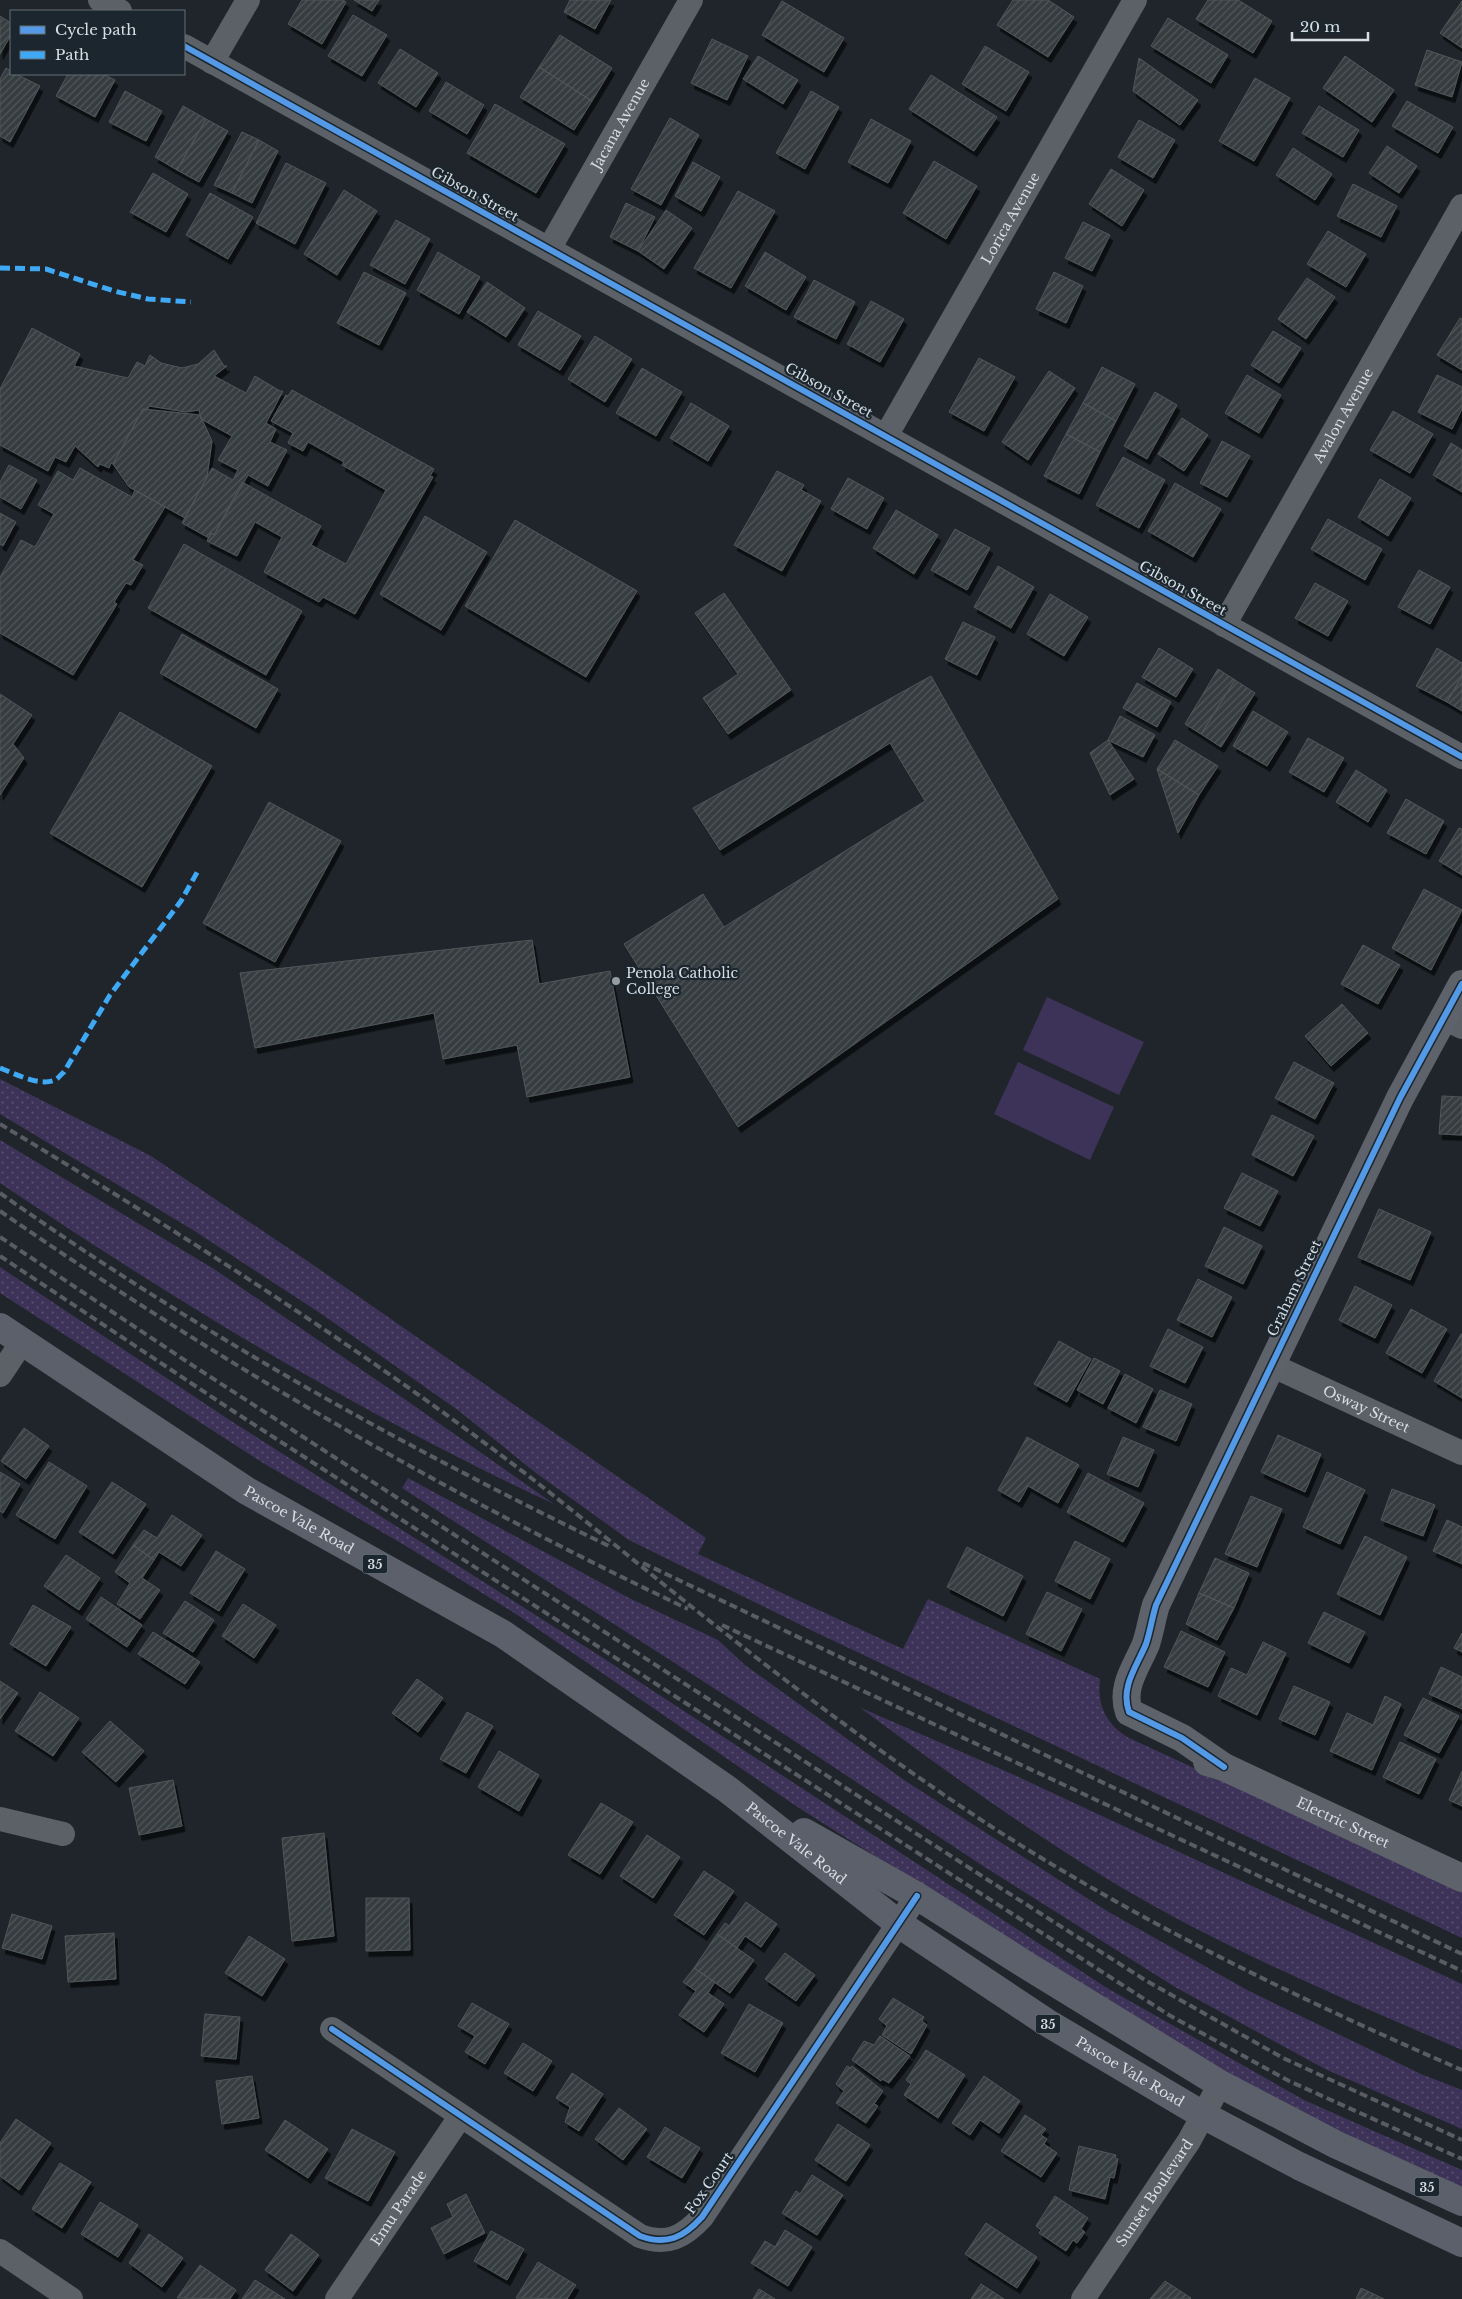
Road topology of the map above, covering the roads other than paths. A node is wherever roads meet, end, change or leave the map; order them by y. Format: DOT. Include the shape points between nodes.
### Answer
graph roads {
  1 [pos="100,0"];
  2 [pos="248,0"];
  3 [pos="691,0"];
  4 [pos="1135,0"];
  5 [pos="118,10"];
  6 [pos="185,47"];
  7 [pos="212,62"];
  8 [pos="1462,206"];
  9 [pos="549,249"];
  10 [pos="886,436"];
  11 [pos="1224,625"];
  12 [pos="1462,758"];
  13 [pos="1462,984"];
  14 [pos="1452,1023"];
  15 [pos="11,1334"];
  16 [pos="1271,1365"];
  17 [pos="0,1375"];
  18 [pos="1462,1453"];
  19 [pos="1156,1605"];
  20 [pos="727,1789"];
  21 [pos="0,1819"];
  22 [pos="63,1834"];
  23 [pos="1462,1878"];
  24 [pos="917,1896"];
  25 [pos="899,1924"];
  26 [pos="332,2029"];
  27 [pos="1220,2084"];
  28 [pos="1203,2115"];
  29 [pos="460,2117"];
  30 [pos="1462,2202"];
  31 [pos="1462,2243"];
  32 [pos="0,2251"];
  33 [pos="71,2299"];
  34 [pos="337,2299"];
  35 [pos="1083,2299"];
  1 -- 5 [label="street"];
  2 -- 7 [label="street"];
  3 -- 9 [label="street, Jacana Avenue"];
  4 -- 10 [label="street, Lorica Avenue"];
  6 -- 7 [label="street, Gibson Street"];
  7 -- 9 [label="street, Gibson Street"];
  8 -- 11 [label="street, Avalon Avenue"];
  9 -- 10 [label="street, Gibson Street"];
  10 -- 11 [label="street, Gibson Street"];
  11 -- 12 [label="street, Gibson Street"];
  13 -- 14 [label="street, Graham Street"];
  14 -- 16 [label="street, Graham Street" via="1400,1098"];
  15 -- 17 [label="street"];
  15 -- 20 [label="main road, Pascoe Vale Road / 35" via="247,1491 503,1634"];
  16 -- 18 [label="street, Osway Street"];
  16 -- 19 [label="street, Graham Street"];
  19 -- 23 [label="street, Electric Street" via="1146,1643 1126,1692 1129,1712 1182,1738 1224,1767"];
  20 -- 24 [label="main road, Pascoe Vale Road / 35"];
  20 -- 25 [label="main road, Pascoe Vale Road / 35"];
  21 -- 22 [label="street"];
  24 -- 25 [label="street, Fox Court"];
  24 -- 27 [label="main road, Pascoe Vale Road / 35"];
  25 -- 28 [label="main road, Pascoe Vale Road / 35" via="1046,2022"];
  25 -- 29 [label="street, Fox Court" via="702,2217 676,2239 662,2241 640,2236"];
  26 -- 29 [label="street, Fox Court"];
  27 -- 28 [label="street, Sunset Boulevard"];
  27 -- 30 [label="main road, Pascoe Vale Road / 35" via="1337,2145"];
  28 -- 31 [label="main road, Pascoe Vale Road / 35" via="1299,2166"];
  28 -- 35 [label="street, Sunset Boulevard"];
  29 -- 34 [label="street, Emu Parade"];
  32 -- 33 [label="street"];
}
